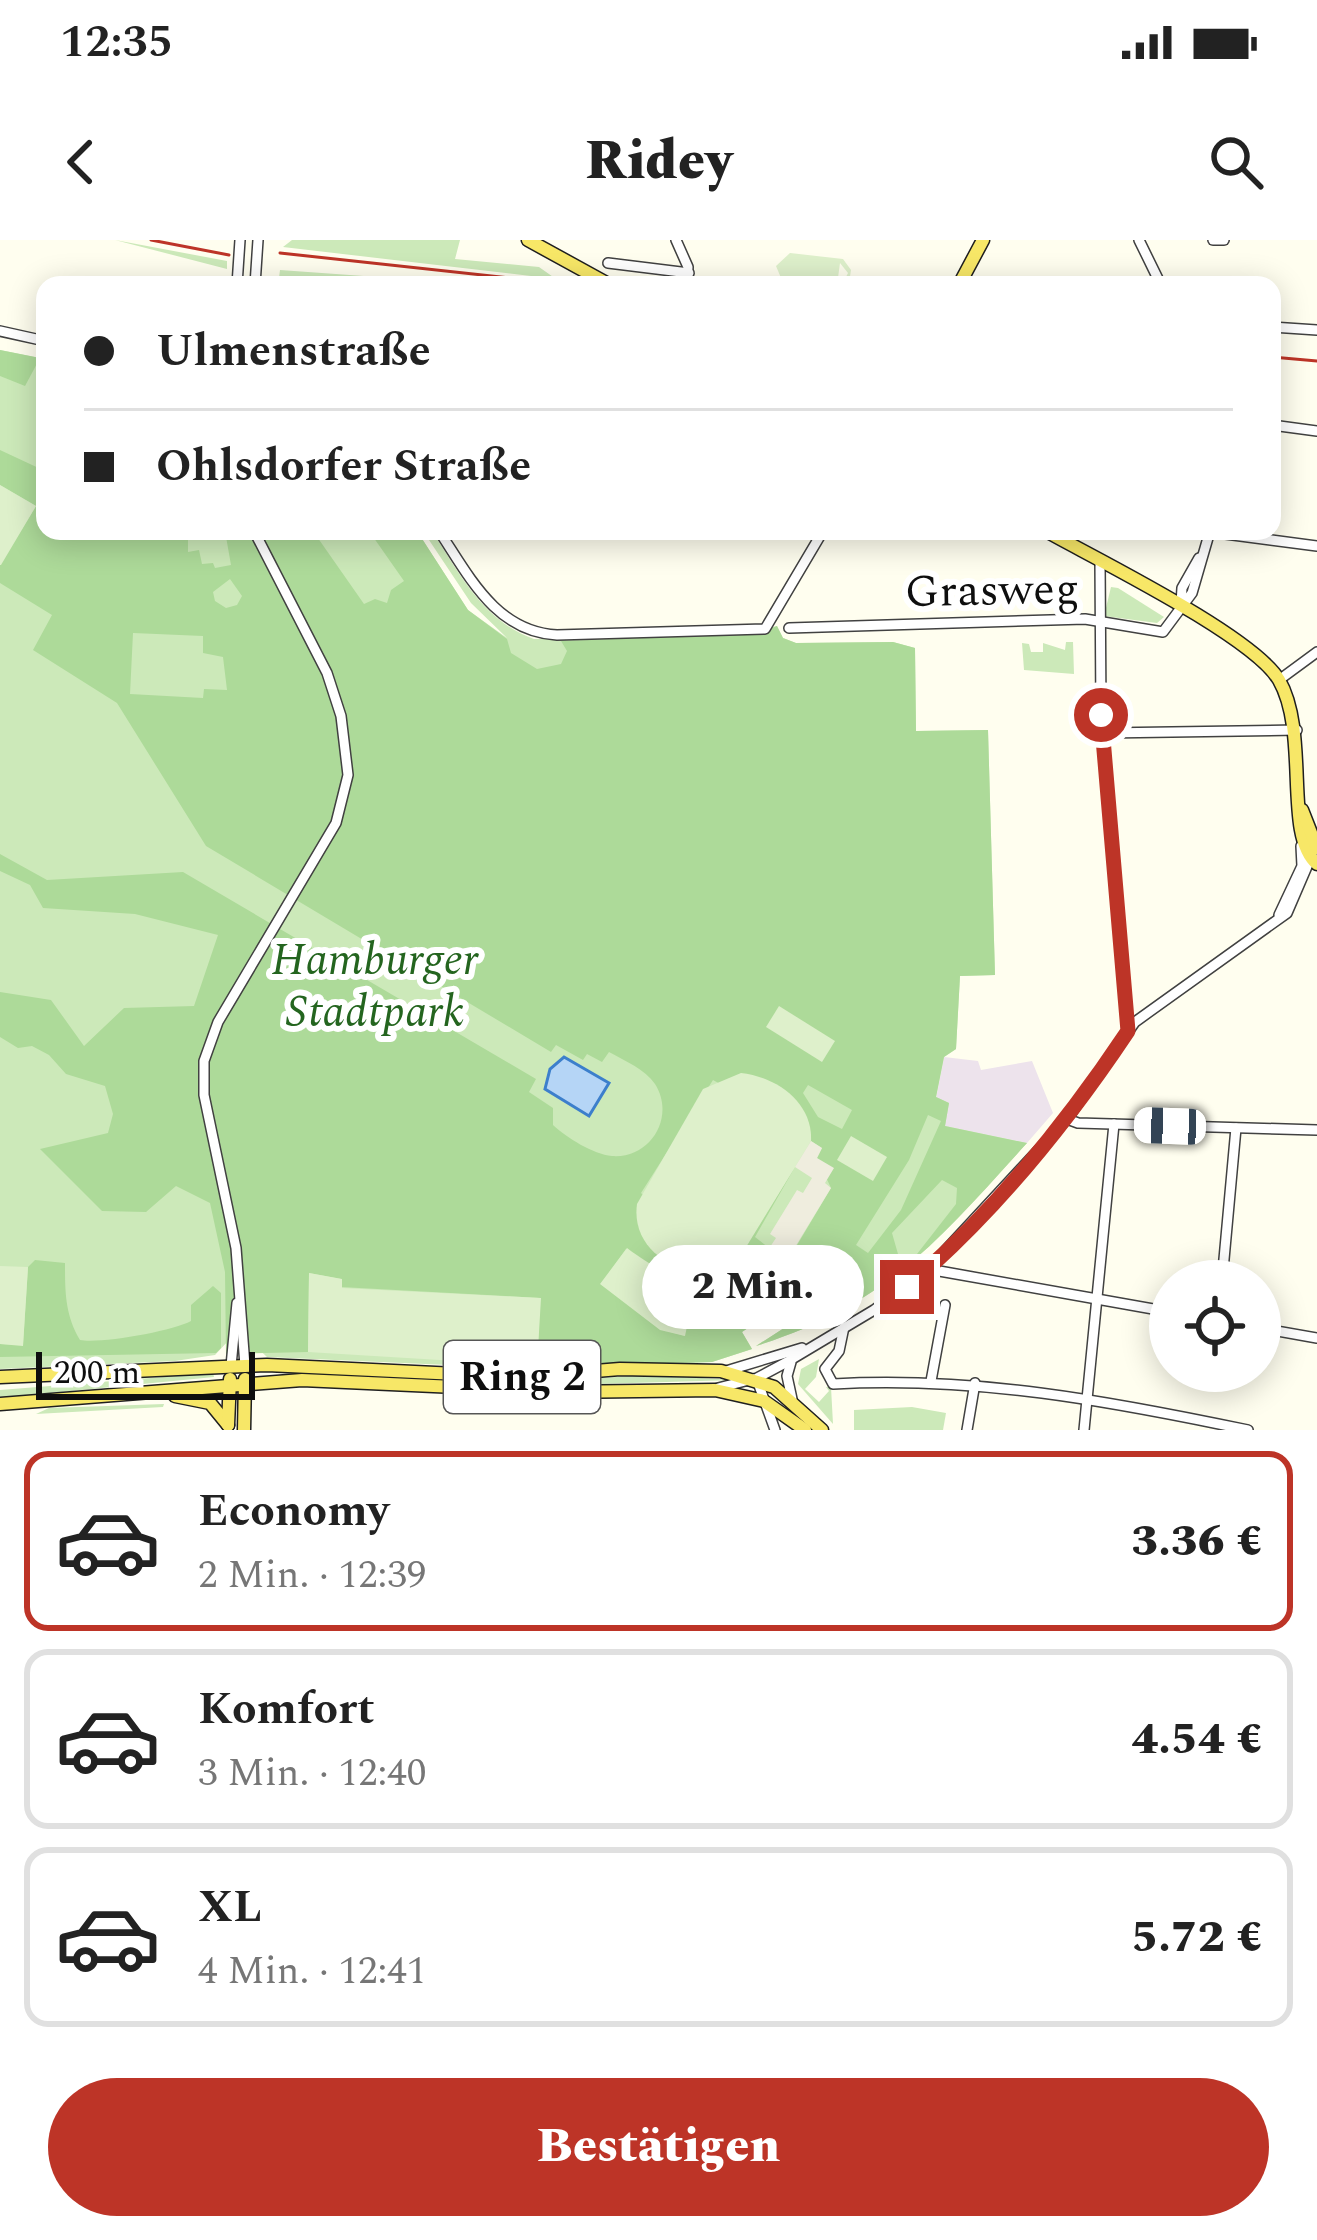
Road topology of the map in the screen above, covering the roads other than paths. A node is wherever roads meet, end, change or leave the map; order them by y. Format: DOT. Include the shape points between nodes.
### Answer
graph roads {
  1 [pos="240,240"];
  2 [pos="258,240"];
  3 [pos="528,240"];
  4 [pos="676,240"];
  5 [pos="982,240"];
  6 [pos="1139,240"];
  7 [pos="1213,240"];
  8 [pos="1224,240"];
  9 [pos="608,263"];
  10 [pos="238,276"];
  11 [pos="256,276"];
  12 [pos="594,276"];
  13 [pos="673,276"];
  14 [pos="687,276"];
  15 [pos="964,276"];
  16 [pos="1157,276"];
  17 [pos="1281,328"];
  18 [pos="1317,330"];
  19 [pos="0,331"];
  20 [pos="36,339"];
  21 [pos="1281,426"];
  22 [pos="1317,431"];
  23 [pos="259,540"];
  24 [pos="445,540"];
  25 [pos="819,540"];
  26 [pos="1062,540"];
  27 [pos="1207,540"];
  28 [pos="1271,540"];
  29 [pos="1317,546"];
  30 [pos="1100,561"];
  31 [pos="1181,608"];
  32 [pos="1097,621"];
  33 [pos="789,628"];
  34 [pos="1317,652"];
  35 [pos="1279,680"];
  36 [pos="1297,730"];
  37 [pos="1105,733"];
  38 [pos="1309,862"];
  39 [pos="1317,879"];
  40 [pos="1128,1031"];
  41 [pos="1067,1119"];
  42 [pos="1114,1124"];
  43 [pos="1236,1128"];
  44 [pos="1317,1130"];
  45 [pos="1224,1260"];
  46 [pos="928,1269"];
  47 [pos="1097,1299"];
  48 [pos="945,1305"];
  49 [pos="1149,1308"];
  50 [pos="844,1327"];
  51 [pos="1281,1331"];
  52 [pos="1317,1337"];
  53 [pos="808,1347"];
  54 [pos="794,1358"];
  55 [pos="767,1360"];
  56 [pos="238,1366"];
  57 [pos="721,1371"];
  58 [pos="0,1377"];
  59 [pos="757,1378"];
  60 [pos="931,1381"];
  61 [pos="975,1383"];
  62 [pos="237,1385"];
  63 [pos="707,1390"];
  64 [pos="149,1393"];
  65 [pos="1088,1396"];
  66 [pos="792,1399"];
  67 [pos="764,1401"];
  68 [pos="0,1404"];
  69 [pos="228,1428"];
  70 [pos="246,1428"];
  71 [pos="775,1430"];
  72 [pos="805,1430"];
  73 [pos="821,1430"];
  74 [pos="967,1430"];
  75 [pos="1084,1430"];
  76 [pos="1248,1430"];
  1 -- 10 [label="street"];
  2 -- 11 [label="street"];
  3 -- 12 [label="main road"];
  4 -- 14 [label="street"];
  5 -- 15 [label="main road"];
  6 -- 16 [label="street"];
  7 -- 8 [label="street"];
  9 -- 13 [label="street"];
  17 -- 18 [label="street"];
  19 -- 20 [label="street"];
  21 -- 22 [label="street"];
  23 -- 56 [label="street" via="327,673 348,775 341,814 218,1022 204,1061 236,1248"];
  24 -- 25 [label="street" via="481,594 531,631 765,629"];
  26 -- 30 [label="main road"];
  27 -- 31 [label="street"];
  28 -- 29 [label="street"];
  30 -- 31 [label="main road"];
  30 -- 32 [label="street"];
  31 -- 32 [label="street, Grasweg" via="1163,632"];
  31 -- 35 [label="main road" via="1257,655"];
  32 -- 33 [label="street, Grasweg"];
  32 -- 37 [label="street"];
  34 -- 35 [label="street"];
  35 -- 36 [label="main road"];
  36 -- 37 [label="street"];
  36 -- 38 [label="main road"];
  37 -- 40 [label="street"];
  38 -- 39 [label="street"];
  38 -- 40 [label="street" via="1292,906 1273,925 1193,976"];
  40 -- 41 [label="street"];
  41 -- 42 [label="street"];
  41 -- 46 [label="street"];
  42 -- 43 [label="street"];
  42 -- 47 [label="street"];
  43 -- 44 [label="street"];
  43 -- 45 [label="street"];
  46 -- 47 [label="street"];
  46 -- 50 [label="street"];
  47 -- 49 [label="street"];
  47 -- 65 [label="street"];
  48 -- 60 [label="street"];
  50 -- 53 [label="street"];
  50 -- 60 [label="street" via="825,1369 830,1383"];
  51 -- 52 [label="street"];
  53 -- 54 [label="street"];
  53 -- 55 [label="street"];
  54 -- 59 [label="street"];
  54 -- 66 [label="street" via="787,1376"];
  55 -- 57 [label="street"];
  55 -- 59 [label="street"];
  56 -- 57 [label="main road, Ring 2" via="521,1377"];
  56 -- 58 [label="main road, Ring 2"];
  56 -- 62 [label="main road"];
  57 -- 59 [label="main road, Ring 2"];
  59 -- 63 [label="street"];
  59 -- 66 [label="main road, Ring 2"];
  59 -- 67 [label="street"];
  60 -- 61 [label="street"];
  61 -- 65 [label="street"];
  61 -- 74 [label="street"];
  62 -- 63 [label="main road, Ring 2" via="319,1379 538,1392"];
  62 -- 64 [label="main road, Ring 2"];
  62 -- 69 [label="main road"];
  62 -- 70 [label="main road"];
  63 -- 67 [label="main road, Ring 2"];
  64 -- 68 [label="main road, Ring 2"];
  64 -- 69 [label="main road" via="206,1401"];
  65 -- 75 [label="street"];
  65 -- 76 [label="street"];
  66 -- 73 [label="main road, Ring 2"];
  67 -- 71 [label="street"];
  67 -- 72 [label="main road, Ring 2"];
}
